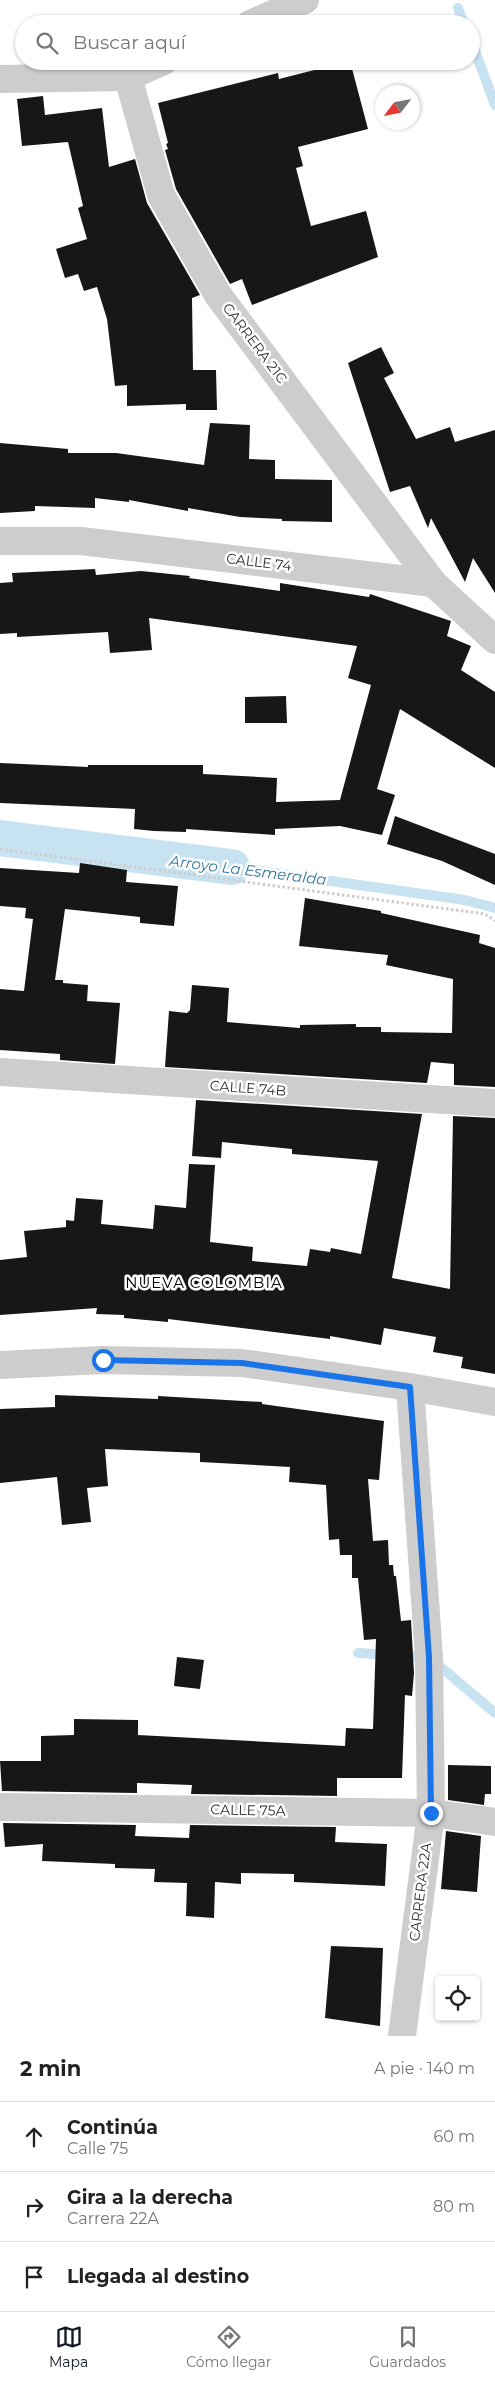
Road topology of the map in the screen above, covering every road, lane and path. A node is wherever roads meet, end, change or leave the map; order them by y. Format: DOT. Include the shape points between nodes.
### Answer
graph roads {
  1 [pos="305,0"];
  2 [pos="271,15"];
  3 [pos="144,70"];
  4 [pos="128,77"];
  5 [pos="0,79"];
  6 [pos="0,541"];
  7 [pos="433,582"];
  8 [pos="495,640"];
  9 [pos="0,849"];
  10 [pos="495,921"];
  11 [pos="0,1072"];
  12 [pos="495,1103"];
  13 [pos="0,1365"];
  14 [pos="410,1387"];
  15 [pos="495,1402"];
  16 [pos="0,1807"];
  17 [pos="431,1813"];
  18 [pos="495,1822"];
  19 [pos="402,2036"];
  1 -- 2 [label="street"];
  3 -- 4 [label="street"];
  4 -- 5 [label="street"];
  4 -- 7 [label="street, CARRERA 21C" via="161,195 218,295"];
  6 -- 7 [label="street, CALLE 74" via="81,541"];
  7 -- 8 [label="street"];
  9 -- 10 [label="path" via="484,914"];
  11 -- 12 [label="street, CALLE 74B"];
  13 -- 14 [label="street" via="103,1360 242,1363"];
  14 -- 15 [label="street"];
  14 -- 17 [label="street, CARRERA 22A" via="429,1657"];
  16 -- 17 [label="street, CALLE 75A"];
  17 -- 18 [label="street, CALLE 75A"];
  17 -- 19 [label="street, CARRERA 22A"];
}
